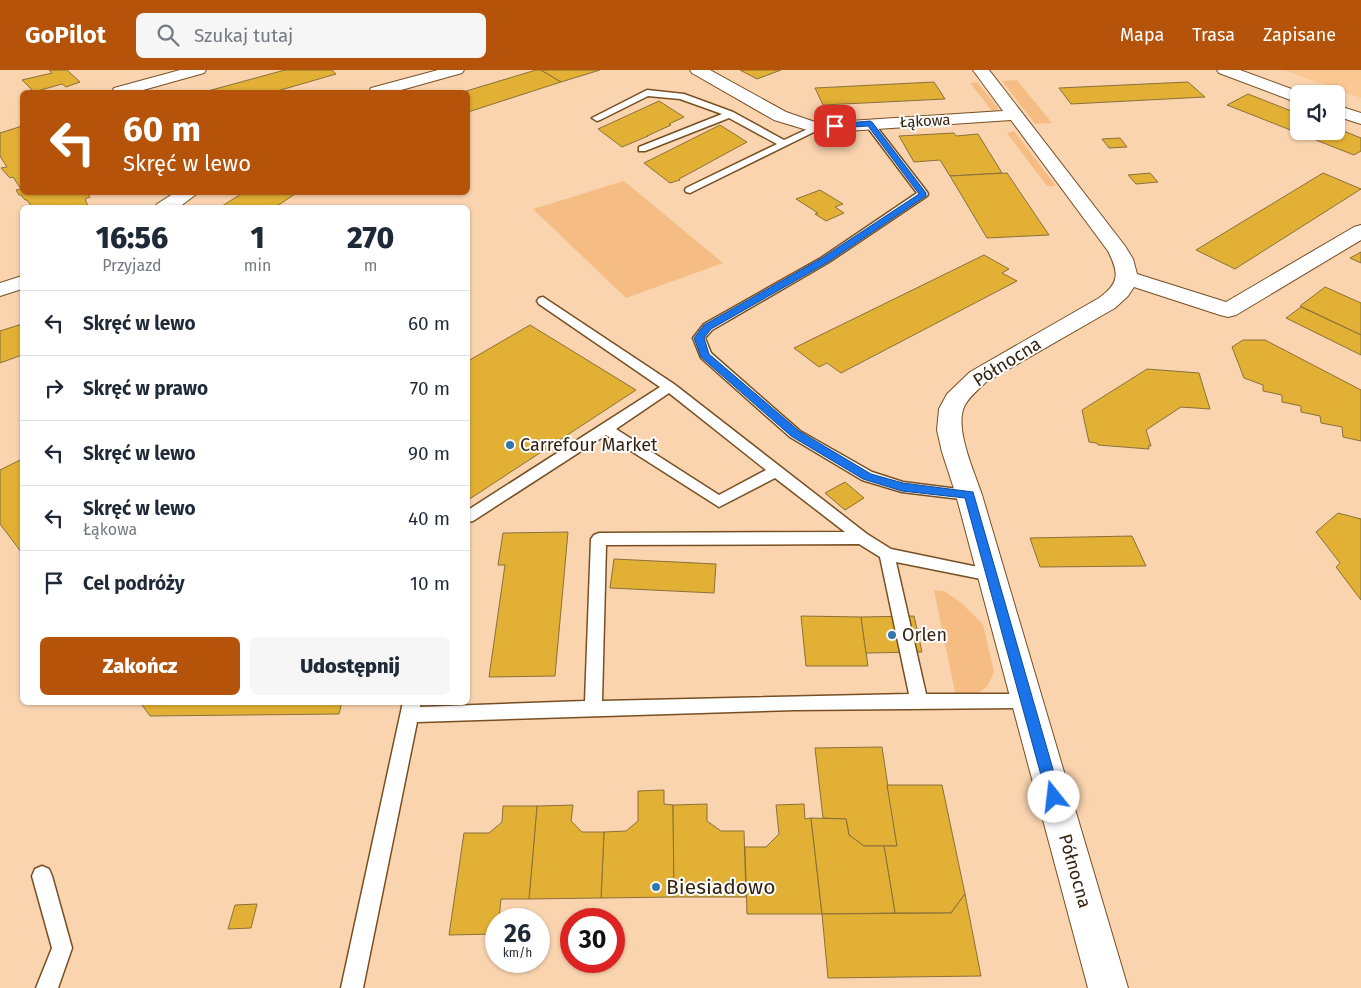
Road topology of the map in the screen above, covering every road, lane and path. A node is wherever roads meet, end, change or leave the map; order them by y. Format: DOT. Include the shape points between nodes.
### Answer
graph roads {
  1 [pos="198,70"];
  2 [pos="456,70"];
  3 [pos="698,70"];
  4 [pos="981,70"];
  5 [pos="1224,70"];
  6 [pos="127,90"];
  7 [pos="385,90"];
  8 [pos="1290,94"];
  9 [pos="1345,113"];
  10 [pos="730,114"];
  11 [pos="1015,115"];
  12 [pos="597,118"];
  13 [pos="1361,119"];
  14 [pos="870,124"];
  15 [pos="818,128"];
  16 [pos="784,144"];
  17 [pos="642,149"];
  18 [pos="690,190"];
  19 [pos="1361,231"];
  20 [pos="1127,278"];
  21 [pos="20,283"];
  22 [pos="0,290"];
  23 [pos="543,301"];
  24 [pos="670,387"];
  25 [pos="606,429"];
  26 [pos="776,471"];
  27 [pos="969,495"];
  28 [pos="470,516"];
  29 [pos="862,538"];
  30 [pos="887,554"];
  31 [pos="990,575"];
  32 [pos="919,700"];
  33 [pos="1027,702"];
  34 [pos="593,708"];
  35 [pos="410,709"];
  36 [pos="42,876"];
  37 [pos="47,988"];
  38 [pos="352,988"];
  39 [pos="1108,988"];
  1 -- 6 [label="street"];
  2 -- 7 [label="street"];
  3 -- 15 [label="street, Łąkowa" via="780,116"];
  4 -- 11 [label="street"];
  5 -- 8 [label="street"];
  9 -- 13 [label="street"];
  10 -- 12 [label="lane" via="681,96 647,93"];
  10 -- 16 [label="lane"];
  10 -- 17 [label="lane"];
  11 -- 14 [label="street, Łąkowa"];
  11 -- 20 [label="street" via="1118,250 1125,262"];
  14 -- 15 [label="street, Łąkowa"];
  14 -- 27 [label="lane" via="923,194 825,260 708,327 699,338 705,355 795,434 867,476 902,487"];
  15 -- 16 [label="lane"];
  16 -- 18 [label="lane"];
  19 -- 20 [label="street" via="1228,310"];
  20 -- 27 [label="street, Północna" via="1122,292 1108,303 978,377 962,391 952,409 949,431"];
  21 -- 22 [label="street"];
  23 -- 24 [label="lane"];
  24 -- 25 [label="lane"];
  24 -- 26 [label="lane"];
  25 -- 26 [label="lane" via="719,502"];
  25 -- 28 [label="lane"];
  26 -- 29 [label="lane"];
  27 -- 31 [label="street, Północna"];
  29 -- 30 [label="lane"];
  29 -- 34 [label="lane" via="599,540"];
  30 -- 31 [label="lane"];
  30 -- 32 [label="lane"];
  31 -- 33 [label="street, Północna"];
  32 -- 33 [label="lane"];
  32 -- 34 [label="lane"];
  33 -- 39 [label="street, Północna"];
  34 -- 35 [label="lane"];
  35 -- 38 [label="lane"];
  36 -- 37 [label="lane" via="62,948"];
}
